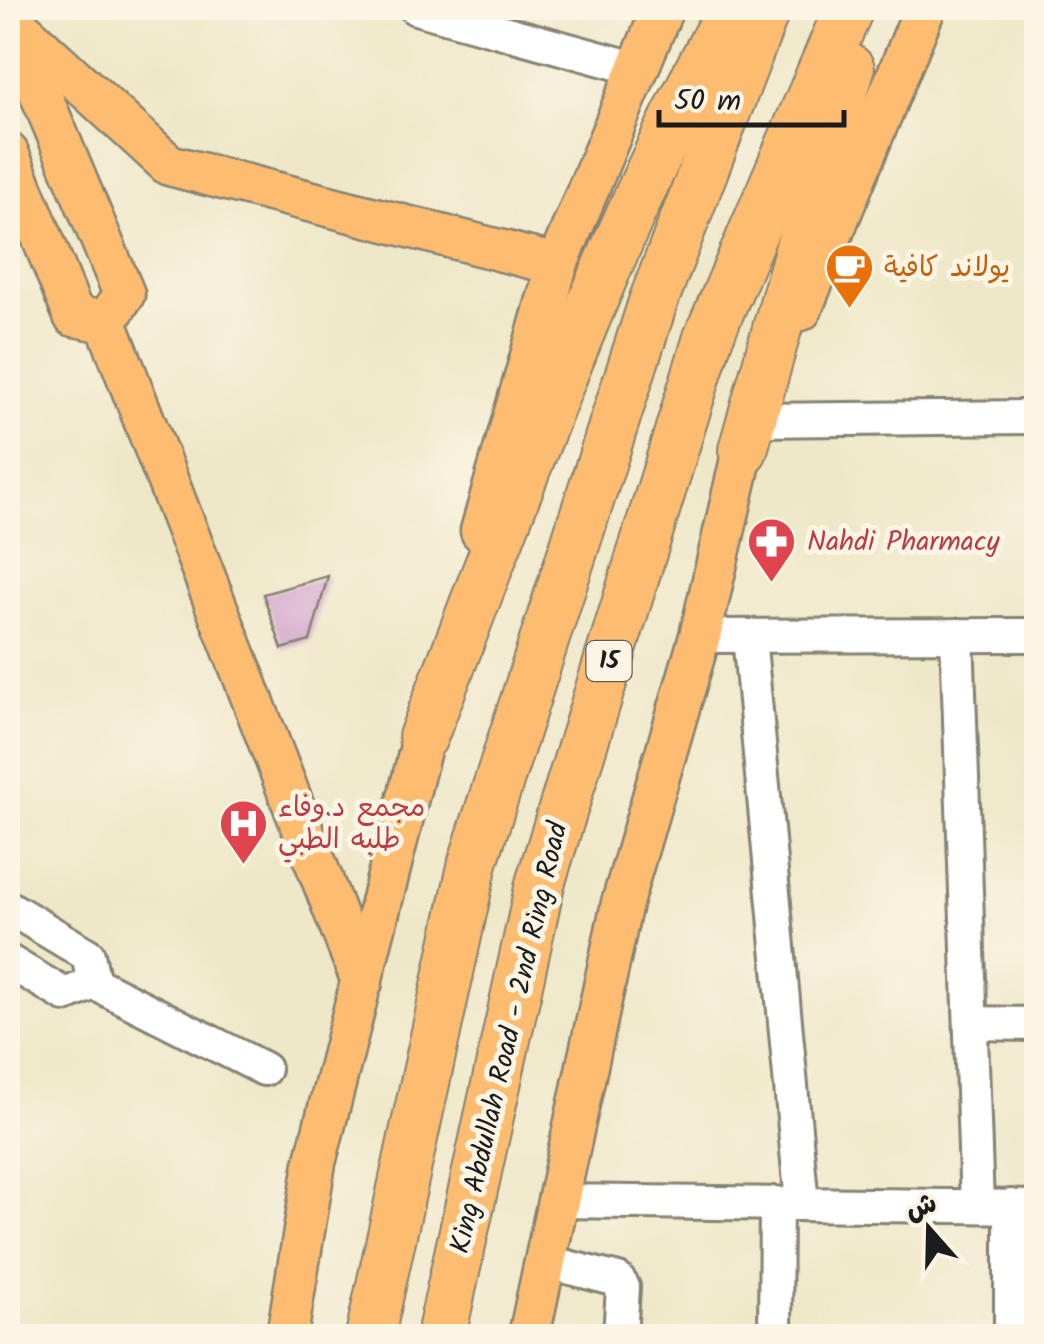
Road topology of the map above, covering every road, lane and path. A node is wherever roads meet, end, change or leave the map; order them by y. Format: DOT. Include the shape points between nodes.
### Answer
graph roads {
  1 [pos="416,8"];
  2 [pos="664,8"];
  3 [pos="732,8"];
  4 [pos="766,8"];
  5 [pos="849,8"];
  6 [pos="867,8"];
  7 [pos="925,8"];
  8 [pos="8,16"];
  9 [pos="638,69"];
  10 [pos="8,153"];
  11 [pos="20,221"];
  12 [pos="557,265"];
  13 [pos="106,322"];
  14 [pos="1036,418"];
  15 [pos="749,435"];
  16 [pos="956,635"];
  17 [pos="1036,635"];
  18 [pos="700,636"];
  19 [pos="748,636"];
  20 [pos="423,738"];
  21 [pos="8,907"];
  22 [pos="8,961"];
  23 [pos="94,982"];
  24 [pos="362,982"];
  25 [pos="971,1024"];
  26 [pos="1036,1024"];
  27 [pos="264,1069"];
  28 [pos="556,1200"];
  29 [pos="789,1203"];
  30 [pos="977,1206"];
  31 [pos="1024,1207"];
  32 [pos="544,1262"];
  33 [pos="286,1336"];
  34 [pos="370,1336"];
  35 [pos="441,1336"];
  36 [pos="529,1336"];
  37 [pos="620,1336"];
  38 [pos="774,1336"];
  39 [pos="1011,1336"];
  1 -- 9 [label="street"];
  2 -- 9 [label="main road"];
  3 -- 20 [label="highway" via="688,88 583,328"];
  4 -- 34 [label="highway, 15" via="653,302 473,862"];
  5 -- 35 [label="highway, King Abdullah Road - 2nd Ring Road / 15" via="708,338 540,884"];
  6 -- 15 [label="highway"];
  7 -- 15 [label="main road"];
  8 -- 12 [label="main road" via="169,165"];
  8 -- 13 [label="main road" via="124,294"];
  9 -- 12 [label="main road"];
  10 -- 11 [label="main road"];
  11 -- 13 [label="main road" via="74,316"];
  12 -- 20 [label="main road"];
  13 -- 24 [label="main road"];
  14 -- 15 [label="street"];
  15 -- 18 [label="main road"];
  16 -- 17 [label="street"];
  16 -- 19 [label="street"];
  16 -- 25 [label="street"];
  18 -- 19 [label="street"];
  18 -- 28 [label="main road" via="622,902"];
  19 -- 29 [label="street"];
  20 -- 24 [label="main road"];
  21 -- 23 [label="street" via="88,955"];
  22 -- 23 [label="street" via="65,995"];
  23 -- 27 [label="street"];
  24 -- 33 [label="main road" via="316,1163"];
  25 -- 26 [label="street"];
  25 -- 30 [label="street"];
  28 -- 29 [label="street"];
  28 -- 32 [label="main road"];
  29 -- 30 [label="street"];
  29 -- 38 [label="street"];
  30 -- 31 [label="street"];
  31 -- 39 [label="street"];
  32 -- 36 [label="main road"];
  32 -- 37 [label="street" via="618,1280"];
}
